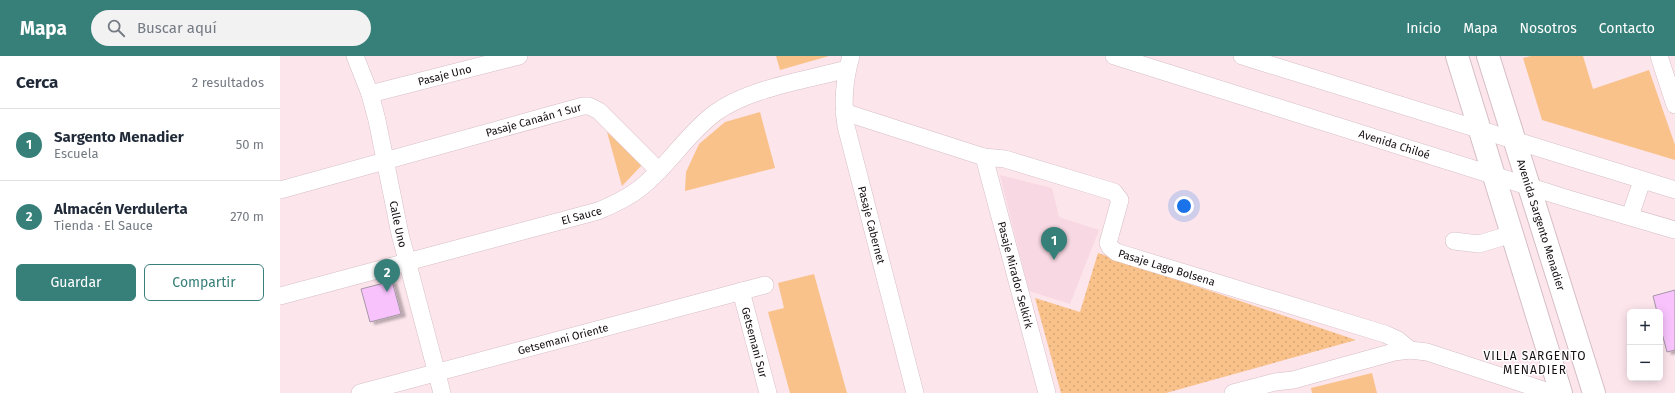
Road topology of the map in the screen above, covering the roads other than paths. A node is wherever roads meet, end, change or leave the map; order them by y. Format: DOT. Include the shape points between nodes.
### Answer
graph roads {
  1 [pos="355,56"];
  2 [pos="519,56"];
  3 [pos="1114,56"];
  4 [pos="1242,56"];
  5 [pos="1457,56"];
  6 [pos="1488,56"];
  7 [pos="1659,56"];
  8 [pos="849,63"];
  9 [pos="370,94"];
  10 [pos="1674,101"];
  11 [pos="844,112"];
  12 [pos="1480,130"];
  13 [pos="1514,141"];
  14 [pos="984,157"];
  15 [pos="384,160"];
  16 [pos="659,171"];
  17 [pos="1494,174"];
  18 [pos="1642,181"];
  19 [pos="1529,186"];
  20 [pos="280,190"];
  21 [pos="1675,190"];
  22 [pos="1630,216"];
  23 [pos="1675,230"];
  24 [pos="1512,234"];
  25 [pos="1454,241"];
  26 [pos="408,263"];
  27 [pos="765,285"];
  28 [pos="741,291"];
  29 [pos="280,296"];
  30 [pos="1410,350"];
  31 [pos="437,373"];
  32 [pos="1294,386"];
  33 [pos="360,393"];
  34 [pos="442,393"];
  35 [pos="768,393"];
  36 [pos="915,393"];
  37 [pos="1047,393"];
  38 [pos="1234,393"];
  39 [pos="1552,393"];
  40 [pos="1561,393"];
  41 [pos="1594,393"];
  1 -- 9 [label="street, Calle Uno"];
  2 -- 9 [label="street, Pasaje Uno"];
  3 -- 17 [label="street, Avenida Chiloé"];
  4 -- 12 [label="street"];
  5 -- 12 [label="street"];
  6 -- 13 [label="street, Avenida Sargento Menadier"];
  7 -- 10 [label="street"];
  8 -- 11 [label="street, Pasaje Cabernet" via="843,90"];
  8 -- 16 [label="street, El Sauce" via="731,103 705,120"];
  9 -- 15 [label="street, Calle Uno"];
  11 -- 14 [label="street, Pasaje Lago Bolsena"];
  11 -- 36 [label="street, Pasaje Cabernet"];
  12 -- 13 [label="street"];
  12 -- 17 [label="street"];
  13 -- 18 [label="street"];
  13 -- 19 [label="street, Avenida Sargento Menadier"];
  14 -- 30 [label="street, Pasaje Lago Bolsena" via="1005,159 1117,194 1120,200 1108,239 1110,247 1116,252 1385,334"];
  14 -- 37 [label="street, Pasaje Mirador Selkirk"];
  15 -- 16 [label="street, Pasaje Canaán 1 Sur" via="589,106 599,111"];
  15 -- 20 [label="street, Pasaje Canaán 1 Sur" via="354,171"];
  15 -- 26 [label="street, Calle Uno"];
  16 -- 26 [label="street, El Sauce" via="628,197 598,211"];
  17 -- 19 [label="street, Avenida Chiloé"];
  17 -- 24 [label="street"];
  18 -- 21 [label="street"];
  18 -- 22 [label="street"];
  19 -- 22 [label="street, Avenida Chiloé"];
  19 -- 41 [label="street, Avenida Sargento Menadier"];
  22 -- 23 [label="street, Avenida Chiloé"];
  24 -- 25 [label="street" via="1478,244"];
  24 -- 40 [label="street"];
  26 -- 29 [label="street, El Sauce"];
  26 -- 31 [label="street, Calle Uno"];
  27 -- 28 [label="street, Getsemani Oriente"];
  28 -- 31 [label="street, Getsemani Oriente"];
  28 -- 35 [label="street, Getsemani Sur"];
  30 -- 32 [label="street, Pasaje Lago Bolsena" via="1394,352"];
  30 -- 39 [label="street, Pasaje Lago Bolsena" via="1427,352"];
  31 -- 33 [label="street, Getsemani Oriente"];
  31 -- 34 [label="street, Calle Uno"];
  32 -- 38 [label="street, Pasaje Lago Bolsena" via="1275,382"];
}
